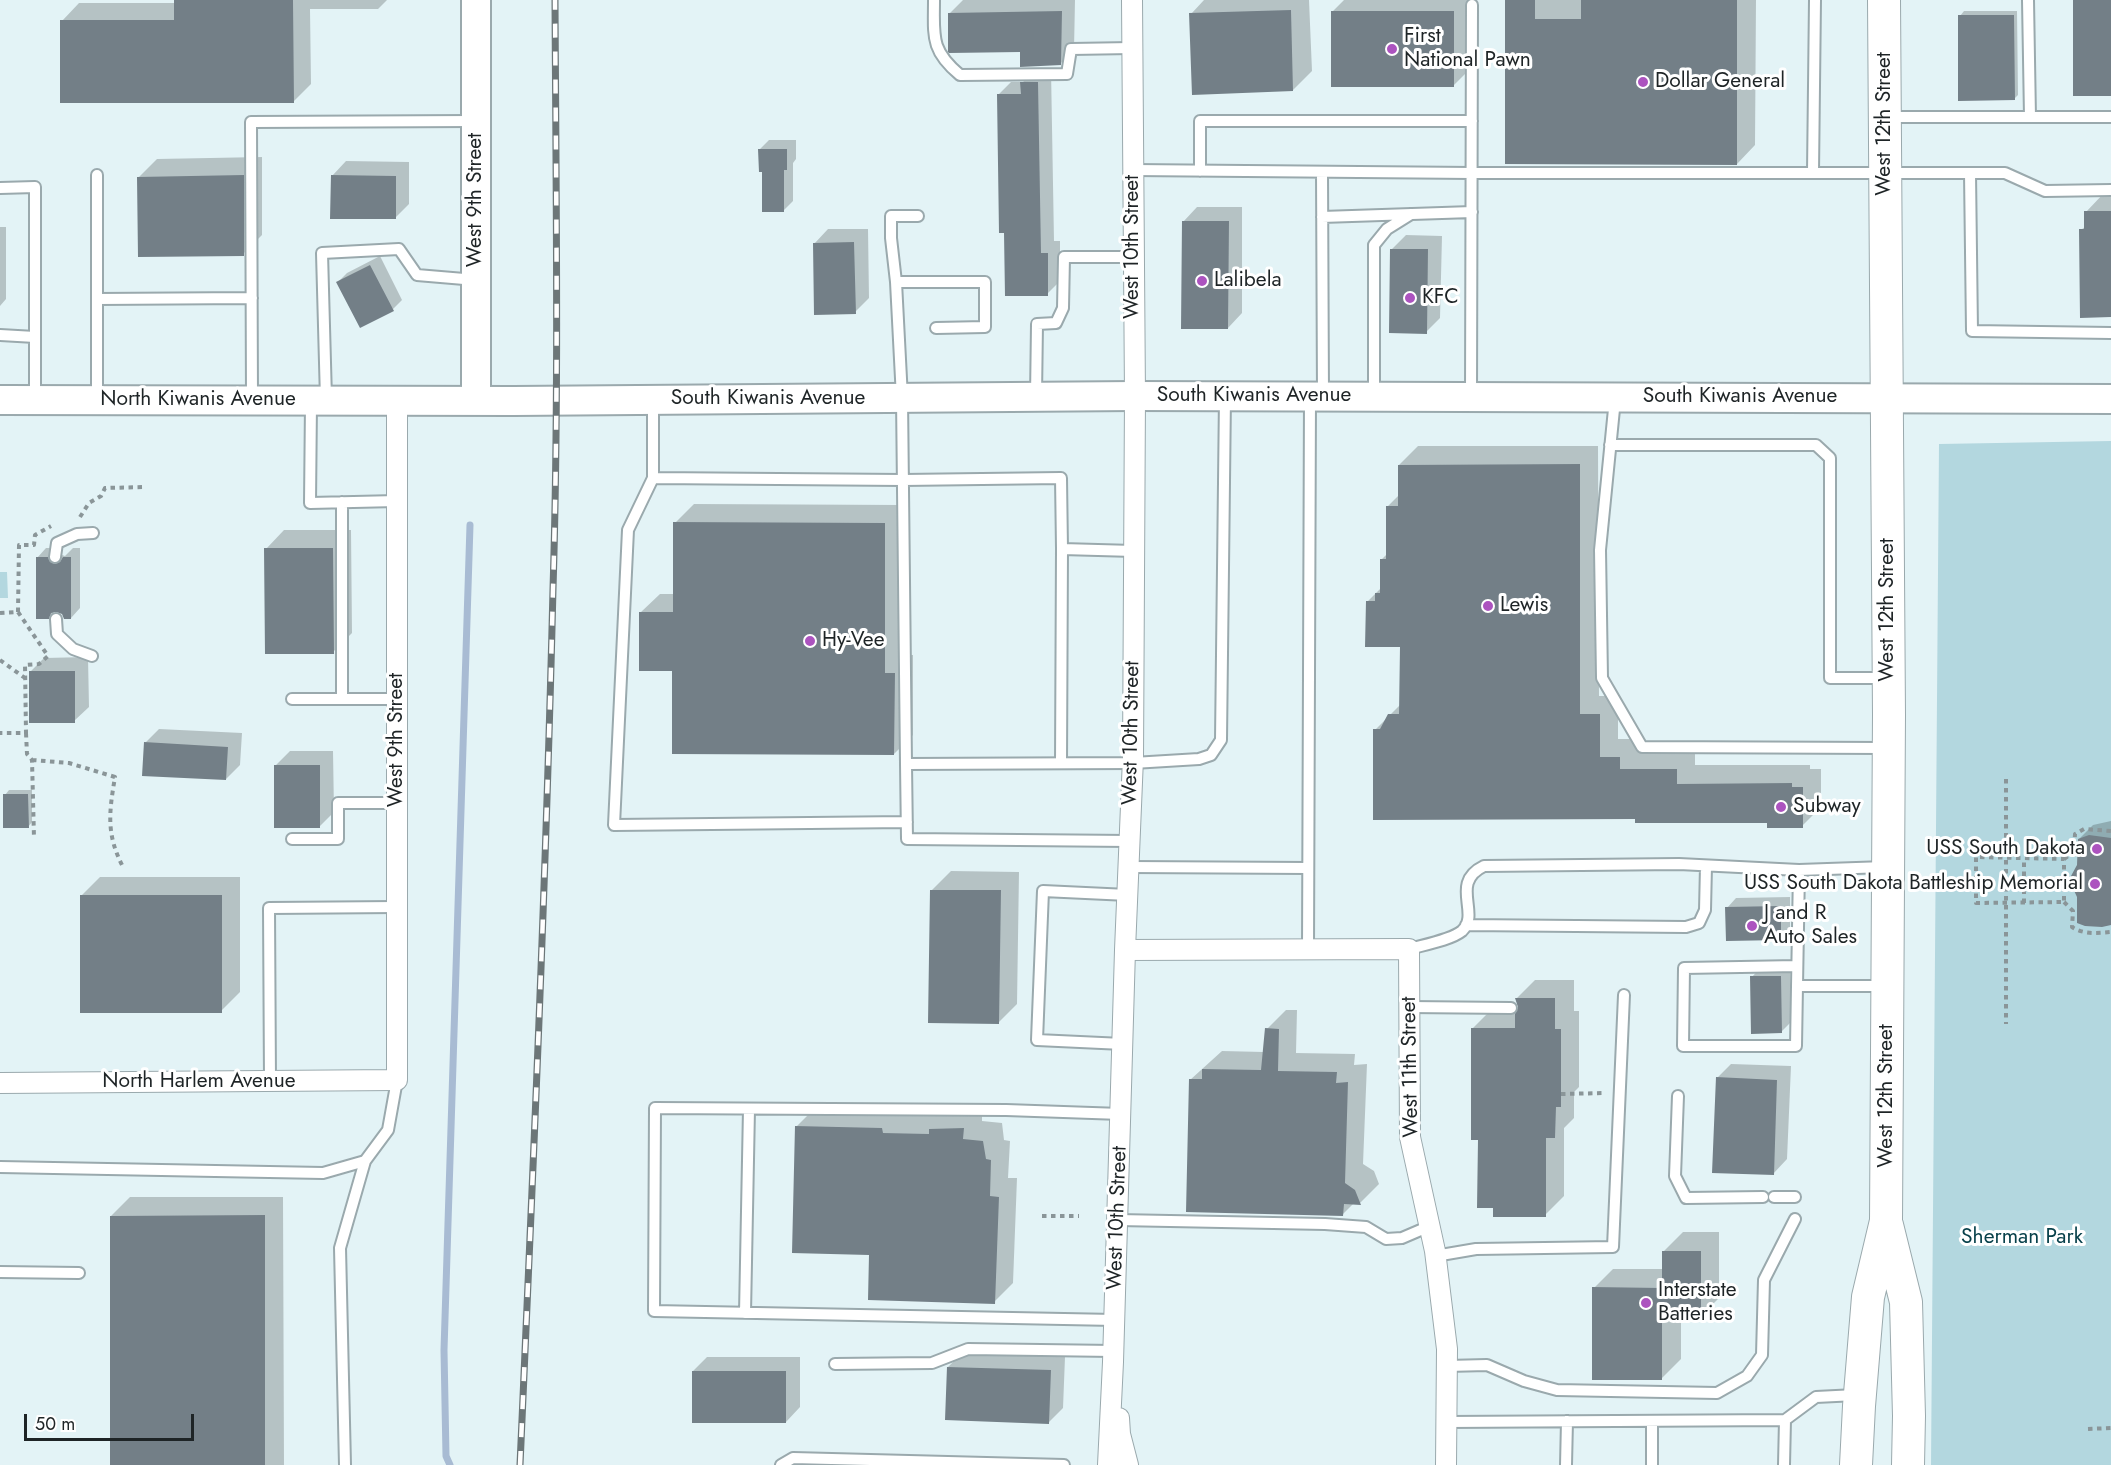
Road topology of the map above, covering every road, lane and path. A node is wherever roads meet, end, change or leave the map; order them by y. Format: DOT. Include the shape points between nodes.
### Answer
graph roads {
  1 [pos="476,0"];
  2 [pos="934,0"];
  3 [pos="1132,0"];
  4 [pos="1815,0"];
  5 [pos="1884,0"];
  6 [pos="2028,0"];
  7 [pos="1472,5"];
  8 [pos="1132,48"];
  9 [pos="1885,117"];
  10 [pos="2030,117"];
  11 [pos="2111,117"];
  12 [pos="477,121"];
  13 [pos="1472,121"];
  14 [pos="1133,170"];
  15 [pos="1200,171"];
  16 [pos="1322,172"];
  17 [pos="1813,172"];
  18 [pos="1885,172"];
  19 [pos="1472,173"];
  20 [pos="1970,173"];
  21 [pos="97,175"];
  22 [pos="0,188"];
  23 [pos="2111,190"];
  24 [pos="1472,212"];
  25 [pos="1411,214"];
  26 [pos="918,216"];
  27 [pos="1322,217"];
  28 [pos="1134,257"];
  29 [pos="476,280"];
  30 [pos="896,282"];
  31 [pos="252,298"];
  32 [pos="97,299"];
  33 [pos="936,328"];
  34 [pos="2111,333"];
  35 [pos="0,335"];
  36 [pos="35,337"];
  37 [pos="1135,396"];
  38 [pos="1225,396"];
  39 [pos="1316,396"];
  40 [pos="1374,396"];
  41 [pos="1036,397"];
  42 [pos="1471,397"];
  43 [pos="1615,397"];
  44 [pos="902,398"];
  45 [pos="1886,398"];
  46 [pos="318,399"];
  47 [pos="397,399"];
  48 [pos="654,399"];
  49 [pos="2111,399"];
  50 [pos="0,400"];
  51 [pos="35,400"];
  52 [pos="97,400"];
  53 [pos="252,400"];
  54 [pos="476,400"];
  55 [pos="1610,445"];
  56 [pos="653,478"];
  57 [pos="903,480"];
  58 [pos="397,501"];
  59 [pos="342,502"];
  60 [pos="93,533"];
  61 [pos="1062,549"];
  62 [pos="1134,551"];
  63 [pos="55,557"];
  64 [pos="0,613"];
  65 [pos="56,619"];
  66 [pos="92,656"];
  67 [pos="0,660"];
  68 [pos="25,678"];
  69 [pos="1888,678"];
  70 [pos="292,699"];
  71 [pos="342,699"];
  72 [pos="397,699"];
  73 [pos="0,733"];
  74 [pos="26,733"];
  75 [pos="1888,748"];
  76 [pos="33,760"];
  77 [pos="1061,763"];
  78 [pos="1133,763"];
  79 [pos="906,764"];
  80 [pos="2006,779"];
  81 [pos="397,803"];
  82 [pos="907,822"];
  83 [pos="2111,831"];
  84 [pos="34,838"];
  85 [pos="292,839"];
  86 [pos="1130,840"];
  87 [pos="2006,857"];
  88 [pos="2024,858"];
  89 [pos="2064,859"];
  90 [pos="1706,866"];
  91 [pos="123,867"];
  92 [pos="1129,867"];
  93 [pos="1889,867"];
  94 [pos="1308,868"];
  95 [pos="1799,870"];
  96 [pos="2071,880"];
  97 [pos="2064,882"];
  98 [pos="2006,883"];
  99 [pos="2024,883"];
  100 [pos="1128,895"];
  101 [pos="2064,902"];
  102 [pos="2006,903"];
  103 [pos="2024,903"];
  104 [pos="398,908"];
  105 [pos="1466,925"];
  106 [pos="2111,932"];
  107 [pos="1308,949"];
  108 [pos="1409,949"];
  109 [pos="1125,950"];
  110 [pos="1797,966"];
  111 [pos="1797,986"];
  112 [pos="1887,986"];
  113 [pos="1624,995"];
  114 [pos="1409,1007"];
  115 [pos="1510,1008"];
  116 [pos="2006,1024"];
  117 [pos="1123,1044"];
  118 [pos="398,1080"];
  119 [pos="270,1081"];
  120 [pos="0,1083"];
  121 [pos="1620,1092"];
  122 [pos="1561,1094"];
  123 [pos="1678,1096"];
  124 [pos="748,1109"];
  125 [pos="1121,1114"];
  126 [pos="365,1161"];
  127 [pos="0,1167"];
  128 [pos="1795,1197"];
  129 [pos="1042,1216"];
  130 [pos="1079,1216"];
  131 [pos="1795,1219"];
  132 [pos="1118,1220"];
  133 [pos="1886,1221"];
  134 [pos="1430,1226"];
  135 [pos="1436,1256"];
  136 [pos="0,1272"];
  137 [pos="79,1273"];
  138 [pos="745,1313"];
  139 [pos="1115,1320"];
  140 [pos="1114,1357"];
  141 [pos="835,1364"];
  142 [pos="1447,1366"];
  143 [pos="1860,1395"];
  144 [pos="1785,1420"];
  145 [pos="1567,1421"];
  146 [pos="1652,1421"];
  147 [pos="1447,1422"];
  148 [pos="2111,1428"];
  149 [pos="2088,1429"];
  150 [pos="345,1465"];
  151 [pos="781,1465"];
  152 [pos="1064,1465"];
  153 [pos="1108,1465"];
  154 [pos="1128,1465"];
  155 [pos="1446,1465"];
  156 [pos="1566,1465"];
  157 [pos="1652,1465"];
  158 [pos="1784,1465"];
  159 [pos="1856,1465"];
  160 [pos="1908,1465"];
  1 -- 12 [label="main road, West 9th Street"];
  2 -- 8 [label="lane" via="934,39 939,54 960,75 1067,74 1071,49"];
  3 -- 8 [label="street, West 10th Street"];
  4 -- 17 [label="lane"];
  5 -- 9 [label="main road, West 12th Street"];
  6 -- 10 [label="lane"];
  7 -- 13 [label="lane"];
  8 -- 14 [label="street, West 10th Street"];
  9 -- 10 [label="lane"];
  9 -- 18 [label="main road, West 12th Street"];
  10 -- 11 [label="lane"];
  12 -- 29 [label="main road, West 9th Street"];
  12 -- 31 [label="lane" via="251,122"];
  13 -- 15 [label="lane" via="1200,121"];
  13 -- 19 [label="lane"];
  14 -- 15 [label="lane"];
  14 -- 28 [label="street, West 10th Street"];
  15 -- 16 [label="lane"];
  16 -- 19 [label="lane"];
  16 -- 27 [label="lane"];
  17 -- 18 [label="lane"];
  17 -- 19 [label="lane"];
  18 -- 20 [label="lane"];
  18 -- 45 [label="main road, West 12th Street"];
  19 -- 24 [label="lane"];
  20 -- 23 [label="lane" via="2005,173 2045,191"];
  20 -- 34 [label="lane" via="1972,332"];
  21 -- 32 [label="lane"];
  22 -- 36 [label="lane" via="35,187"];
  24 -- 25 [label="lane"];
  24 -- 42 [label="lane"];
  25 -- 27 [label="lane"];
  25 -- 40 [label="lane" via="1387,229 1374,244"];
  26 -- 30 [label="lane" via="891,216"];
  27 -- 39 [label="lane"];
  28 -- 37 [label="street, West 10th Street"];
  28 -- 41 [label="lane" via="1064,257 1063,308 1056,323 1037,324"];
  29 -- 46 [label="lane" via="417,275 399,249 322,253"];
  29 -- 54 [label="main road, West 9th Street"];
  30 -- 33 [label="lane" via="985,282 985,327"];
  30 -- 44 [label="lane"];
  31 -- 32 [label="lane"];
  31 -- 53 [label="lane"];
  32 -- 52 [label="lane"];
  35 -- 36 [label="lane"];
  36 -- 51 [label="lane"];
  37 -- 38 [label="main road, South Kiwanis Avenue"];
  37 -- 41 [label="main road, South Kiwanis Avenue"];
  37 -- 62 [label="street, West 10th Street"];
  38 -- 39 [label="main road, South Kiwanis Avenue"];
  38 -- 78 [label="lane" via="1221,740 1211,755 1199,759"];
  39 -- 40 [label="main road, South Kiwanis Avenue"];
  39 -- 94 [label="lane"];
  40 -- 42 [label="main road, South Kiwanis Avenue"];
  41 -- 44 [label="main road, South Kiwanis Avenue"];
  42 -- 43 [label="main road, South Kiwanis Avenue"];
  43 -- 45 [label="main road, South Kiwanis Avenue"];
  43 -- 55 [label="lane"];
  44 -- 48 [label="main road, South Kiwanis Avenue"];
  44 -- 57 [label="lane"];
  45 -- 49 [label="main road, South Kiwanis Avenue"];
  45 -- 69 [label="main road, West 12th Street"];
  46 -- 47 [label="main road, North Kiwanis Avenue"];
  46 -- 53 [label="main road, North Kiwanis Avenue"];
  46 -- 59 [label="lane" via="310,503"];
  47 -- 54 [label="main road, South Kiwanis Avenue"];
  47 -- 58 [label="street, West 9th Street"];
  48 -- 54 [label="main road, South Kiwanis Avenue"];
  48 -- 56 [label="lane"];
  50 -- 51 [label="main road, North Kiwanis Avenue"];
  51 -- 52 [label="main road, North Kiwanis Avenue"];
  52 -- 53 [label="main road, North Kiwanis Avenue"];
  55 -- 69 [label="lane" via="1816,445 1830,458 1830,678"];
  55 -- 75 [label="lane" via="1600,550 1602,678 1642,747"];
  56 -- 57 [label="lane"];
  56 -- 82 [label="lane" via="628,530 614,825"];
  57 -- 61 [label="lane" via="1061,478"];
  57 -- 79 [label="lane"];
  58 -- 59 [label="lane"];
  58 -- 72 [label="street, West 9th Street"];
  59 -- 71 [label="lane"];
  60 -- 63 [label="lane" via="77,534 57,543"];
  61 -- 62 [label="lane"];
  61 -- 77 [label="lane"];
  62 -- 78 [label="street, West 10th Street"];
  64 -- 68 [label="path" via="18,612 48,656 39,664 25,665"];
  65 -- 66 [label="lane" via="57,634 73,649"];
  67 -- 68 [label="path"];
  68 -- 74 [label="path"];
  69 -- 75 [label="main road, West 12th Street"];
  70 -- 71 [label="lane"];
  71 -- 72 [label="lane"];
  72 -- 81 [label="street, West 9th Street"];
  73 -- 74 [label="path"];
  74 -- 76 [label="path" via="27,754"];
  75 -- 93 [label="main road, West 12th Street"];
  76 -- 84 [label="path"];
  76 -- 91 [label="path" via="69,764 115,777 110,825"];
  77 -- 78 [label="lane"];
  77 -- 79 [label="lane"];
  78 -- 86 [label="street, West 10th Street"];
  79 -- 82 [label="lane"];
  80 -- 87 [label="path"];
  81 -- 85 [label="lane" via="338,803 338,839"];
  81 -- 104 [label="street, West 9th Street"];
  82 -- 86 [label="lane" via="907,839"];
  83 -- 89 [label="path" via="2084,829 2075,834 2074,852"];
  86 -- 92 [label="street, West 10th Street"];
  87 -- 88 [label="path"];
  87 -- 98 [label="path"];
  87 -- 102 [label="path" via="1976,857 1976,903"];
  88 -- 89 [label="path"];
  88 -- 99 [label="path"];
  89 -- 97 [label="path"];
  90 -- 95 [label="lane"];
  90 -- 105 [label="lane" via="1484,866 1467,881"];
  90 -- 105 [label="lane" via="1705,910 1700,923 1686,927"];
  92 -- 94 [label="lane"];
  92 -- 100 [label="street, West 10th Street"];
  93 -- 95 [label="lane"];
  93 -- 112 [label="main road, West 12th Street"];
  94 -- 107 [label="lane"];
  95 -- 110 [label="lane"];
  96 -- 97 [label="path"];
  97 -- 99 [label="path"];
  97 -- 101 [label="path"];
  98 -- 99 [label="path"];
  98 -- 102 [label="path"];
  99 -- 103 [label="path"];
  100 -- 109 [label="street, West 10th Street"];
  100 -- 117 [label="lane" via="1043,891 1037,1040"];
  101 -- 103 [label="path"];
  101 -- 106 [label="path" via="2073,911 2072,927 2078,931"];
  102 -- 103 [label="path"];
  102 -- 116 [label="path"];
  104 -- 118 [label="street, West 9th Street"];
  104 -- 119 [label="lane" via="269,908"];
  105 -- 108 [label="lane" via="1456,935"];
  107 -- 108 [label="street"];
  107 -- 109 [label="street"];
  108 -- 114 [label="street, West 11th Street"];
  109 -- 117 [label="street, West 10th Street"];
  110 -- 111 [label="lane"];
  110 -- 111 [label="lane" via="1684,968 1683,1047 1796,1047"];
  111 -- 112 [label="lane"];
  112 -- 133 [label="main road, West 12th Street"];
  113 -- 121 [label="lane"];
  114 -- 115 [label="lane"];
  114 -- 134 [label="street, West 11th Street" via="1410,1137"];
  117 -- 125 [label="street, West 10th Street"];
  118 -- 119 [label="street, North Harlem Avenue"];
  118 -- 126 [label="lane" via="388,1130"];
  119 -- 120 [label="street, North Harlem Avenue"];
  121 -- 122 [label="path"];
  121 -- 135 [label="lane" via="1613,1247 1476,1249"];
  123 -- 128 [label="lane" via="1675,1176 1686,1198"];
  124 -- 125 [label="lane"];
  124 -- 138 [label="lane"];
  124 -- 138 [label="lane" via="655,1108 654,1311"];
  125 -- 132 [label="street, West 10th Street"];
  126 -- 127 [label="lane" via="323,1173"];
  126 -- 150 [label="lane" via="340,1248"];
  129 -- 130 [label="path"];
  131 -- 142 [label="lane" via="1764,1280 1762,1355 1747,1376 1717,1393 1557,1390 1487,1365"];
  132 -- 134 [label="lane" via="1325,1224 1366,1227 1386,1239 1402,1238"];
  132 -- 139 [label="street, West 10th Street"];
  133 -- 143 [label="main road, West 12th Street" via="1868,1297"];
  133 -- 160 [label="main road, West 12th Street" via="1906,1302"];
  134 -- 135 [label="street, West 11th Street"];
  135 -- 142 [label="street, West 11th Street"];
  136 -- 137 [label="lane"];
  138 -- 139 [label="lane"];
  139 -- 140 [label="street, West 10th Street"];
  140 -- 141 [label="lane" via="968,1349 932,1363"];
  140 -- 153 [label="street, West 10th Street"];
  140 -- 154 [label="street" via="1120,1434"];
  142 -- 147 [label="street, West 11th Street"];
  143 -- 144 [label="lane" via="1816,1397"];
  143 -- 159 [label="main road, West 12th Street"];
  144 -- 146 [label="lane"];
  144 -- 158 [label="lane"];
  145 -- 146 [label="lane"];
  145 -- 147 [label="lane"];
  145 -- 156 [label="lane"];
  146 -- 157 [label="lane"];
  147 -- 155 [label="street, West 11th Street"];
  148 -- 149 [label="path"];
  151 -- 152 [label="lane" via="793,1458"];
}
